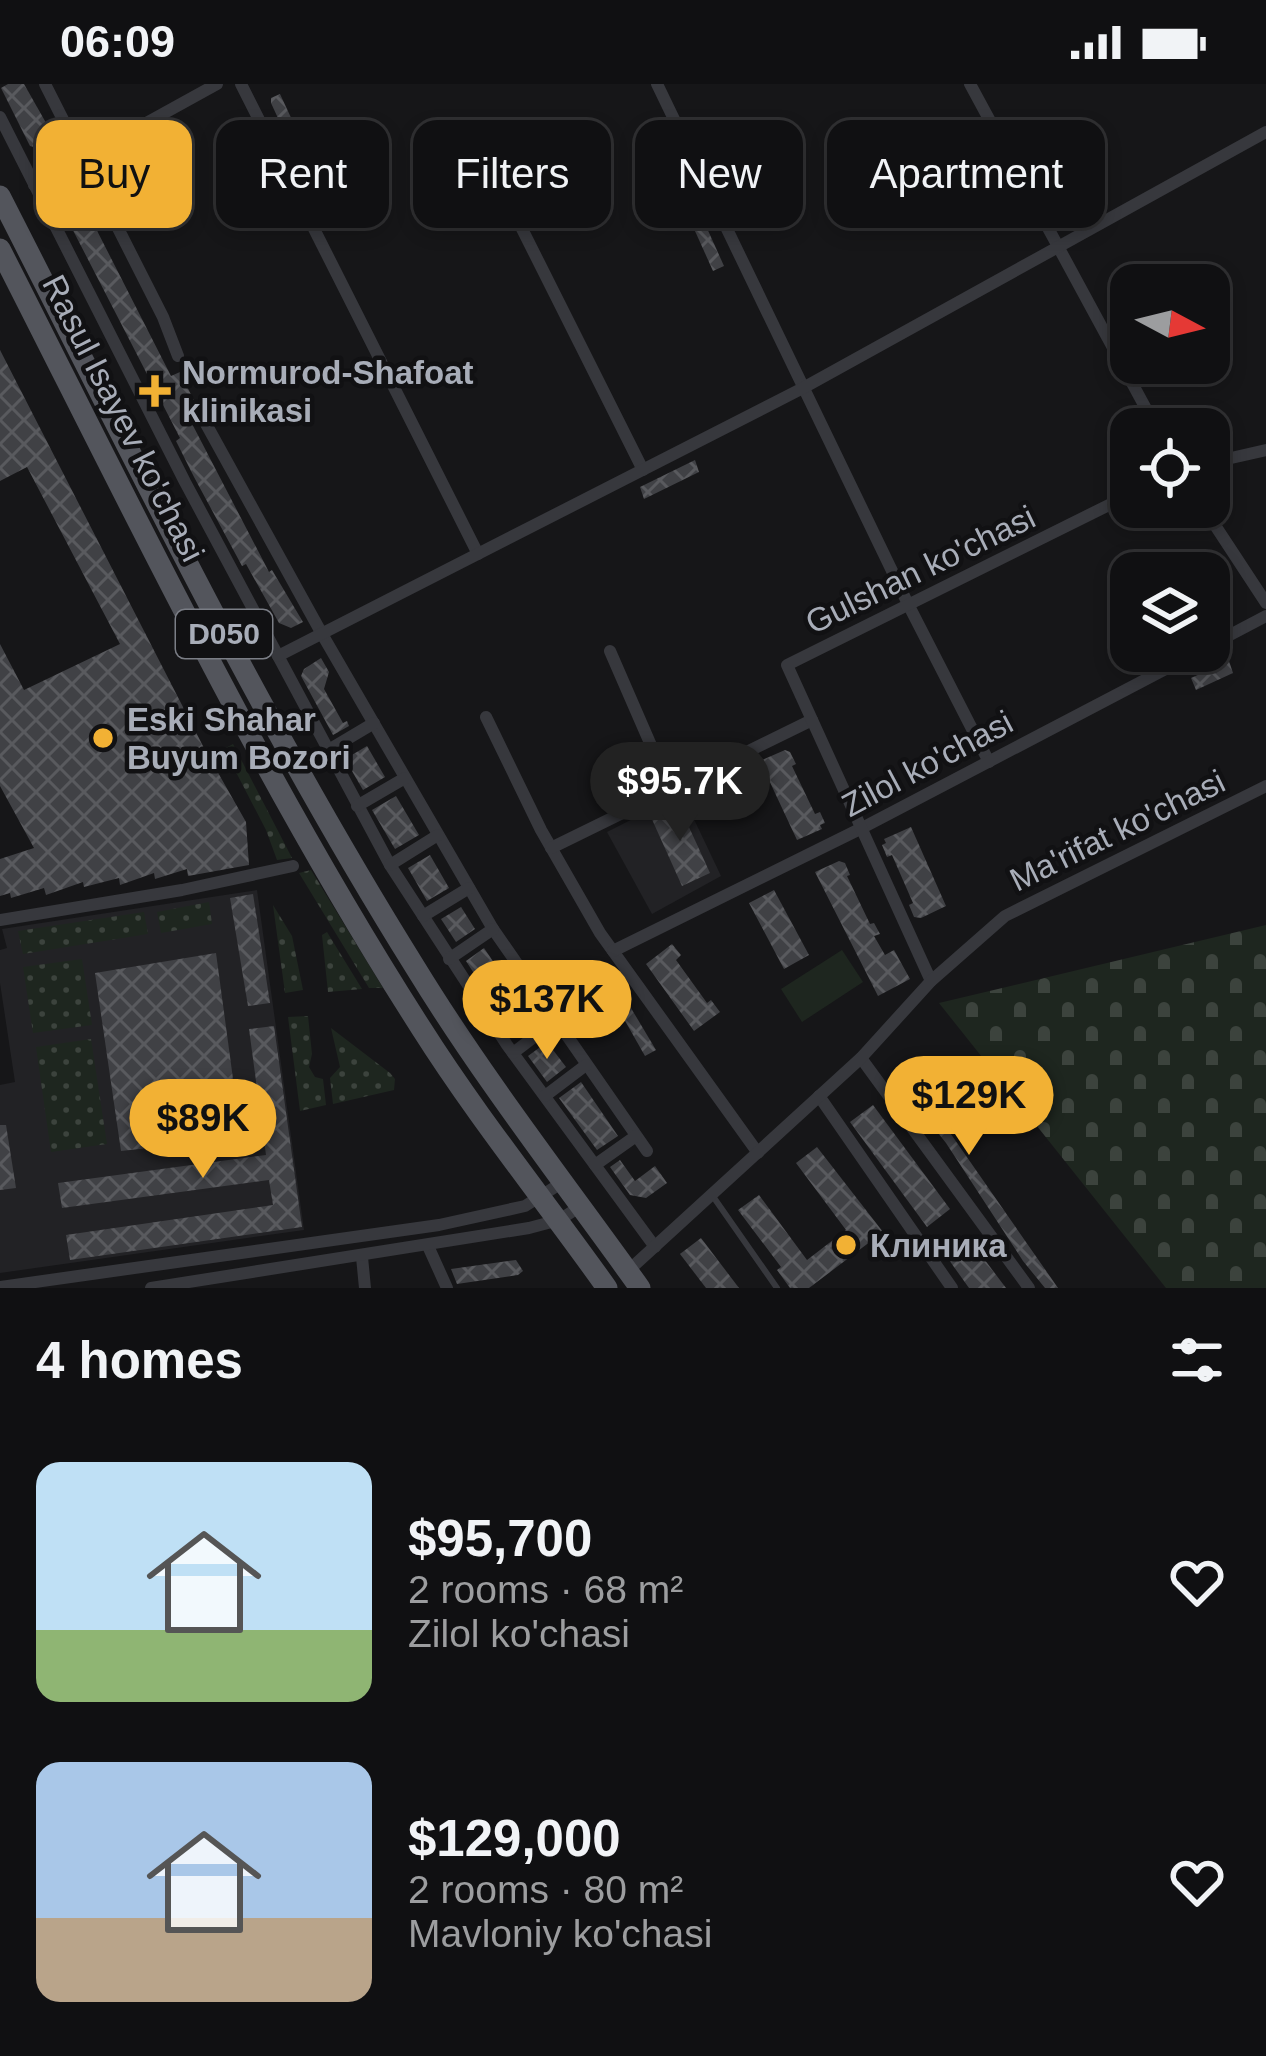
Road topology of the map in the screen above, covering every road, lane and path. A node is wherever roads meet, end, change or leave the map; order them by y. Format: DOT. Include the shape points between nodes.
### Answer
graph roads {
  1 [pos="45,84"];
  2 [pos="217,84"];
  3 [pos="241,84"];
  4 [pos="657,84"];
  5 [pos="970,84"];
  6 [pos="0,117"];
  7 [pos="63,120"];
  8 [pos="151,120"];
  9 [pos="1266,132"];
  10 [pos="34,185"];
  11 [pos="0,196"];
  12 [pos="118,228"];
  13 [pos="522,228"];
  14 [pos="1058,248"];
  15 [pos="0,249"];
  16 [pos="178,356"];
  17 [pos="803,388"];
  18 [pos="1146,408"];
  19 [pos="205,422"];
  20 [pos="1266,450"];
  21 [pos="1230,459"];
  22 [pos="643,470"];
  23 [pos="1110,504"];
  24 [pos="1217,528"];
  25 [pos="478,554"];
  26 [pos="1266,603"];
  27 [pos="908,604"];
  28 [pos="1266,616"];
  29 [pos="322,634"];
  30 [pos="1230,635"];
  31 [pos="610,651"];
  32 [pos="278,656"];
  33 [pos="1160,672"];
  34 [pos="486,717"];
  35 [pos="812,720"];
  36 [pos="374,723"];
  37 [pos="327,751"];
  38 [pos="989,762"];
  39 [pos="405,778"];
  40 [pos="1266,786"];
  41 [pos="670,789"];
  42 [pos="357,806"];
  43 [pos="862,828"];
  44 [pos="438,835"];
  45 [pos="551,848"];
  46 [pos="390,865"];
  47 [pos="293,866"];
  48 [pos="469,888"];
  49 [pos="423,916"];
  50 [pos="0,920"];
  51 [pos="493,928"];
  52 [pos="613,951"];
  53 [pos="449,958"];
  54 [pos="525,977"];
  55 [pos="932,981"];
  56 [pos="482,1008"];
  57 [pos="555,1021"];
  58 [pos="513,1053"];
  59 [pos="861,1058"];
  60 [pos="586,1065"];
  61 [pos="544,1096"];
  62 [pos="819,1096"];
  63 [pos="636,1136"];
  64 [pos="647,1151"];
  65 [pos="758,1153"];
  66 [pos="595,1165"];
  67 [pos="564,1181"];
  68 [pos="712,1195"];
  69 [pos="543,1198"];
  70 [pos="581,1206"];
  71 [pos="559,1220"];
  72 [pos="420,1228"];
  73 [pos="427,1246"];
  74 [pos="655,1247"];
  75 [pos="362,1257"];
  76 [pos="634,1280"];
  77 [pos="210,1284"];
  78 [pos="0,1287"];
  79 [pos="152,1288"];
  80 [pos="365,1288"];
  81 [pos="448,1288"];
  82 [pos="608,1288"];
  83 [pos="777,1288"];
  84 [pos="952,1288"];
  85 [pos="1028,1288"];
  1 -- 7 [label="street"];
  2 -- 8 [label="street"];
  3 -- 25 [label="street"];
  4 -- 17 [label="street"];
  5 -- 14 [label="street"];
  6 -- 10 [label="street"];
  9 -- 14 [label="street"];
  10 -- 32 [label="street"];
  11 -- 67 [label="main road, Rasul Isayev ko'chasi / D050" via="336,834 444,1012"];
  12 -- 16 [label="street"];
  13 -- 22 [label="street"];
  14 -- 17 [label="street"];
  14 -- 18 [label="street"];
  15 -- 69 [label="main road, Rasul Isayev ko'chasi / D050" via="317,856 424,1033"];
  17 -- 22 [label="street"];
  17 -- 27 [label="street"];
  19 -- 29 [label="street"];
  20 -- 21 [label="street"];
  22 -- 25 [label="street"];
  23 -- 27 [label="street, Gulshan ko'chasi"];
  24 -- 26 [label="street"];
  25 -- 29 [label="street"];
  27 -- 35 [label="street, Gulshan ko'chasi" via="787,665"];
  27 -- 38 [label="street"];
  28 -- 30 [label="street"];
  29 -- 32 [label="street"];
  29 -- 36 [label="street"];
  31 -- 41 [label="street"];
  32 -- 37 [label="street"];
  33 -- 38 [label="street, Zilol ko'chasi"];
  34 -- 45 [label="street"];
  35 -- 41 [label="street"];
  35 -- 43 [label="street, Gulshan ko'chasi"];
  36 -- 37 [label="street"];
  36 -- 39 [label="street"];
  37 -- 42 [label="street"];
  38 -- 43 [label="street, Zilol ko'chasi"];
  39 -- 42 [label="street"];
  39 -- 44 [label="street"];
  40 -- 55 [label="street, Ma'rifat ko'chasi" via="1005,916"];
  41 -- 45 [label="street"];
  42 -- 46 [label="street"];
  43 -- 52 [label="street, Zilol ko'chasi"];
  43 -- 55 [label="street, Gulshan ko'chasi"];
  44 -- 46 [label="street"];
  44 -- 48 [label="street"];
  45 -- 52 [label="street"];
  46 -- 49 [label="street"];
  47 -- 50 [label="street"];
  48 -- 49 [label="street"];
  48 -- 51 [label="street"];
  49 -- 53 [label="street"];
  51 -- 53 [label="street"];
  51 -- 54 [label="street"];
  52 -- 65 [label="street"];
  53 -- 56 [label="street"];
  54 -- 56 [label="street"];
  54 -- 57 [label="street"];
  55 -- 59 [label="street, Ma'rifat ko'chasi"];
  56 -- 58 [label="street"];
  57 -- 58 [label="street"];
  57 -- 60 [label="street"];
  58 -- 61 [label="street"];
  59 -- 62 [label="street, Ma'rifat ko'chasi"];
  59 -- 85 [label="street"];
  60 -- 61 [label="street"];
  60 -- 63 [label="street"];
  61 -- 66 [label="street"];
  62 -- 65 [label="street, Ma'rifat ko'chasi"];
  62 -- 84 [label="street"];
  63 -- 64 [label="street"];
  63 -- 66 [label="street"];
  65 -- 68 [label="street, Ma'rifat ko'chasi"];
  66 -- 74 [label="street"];
  67 -- 69 [label="street"];
  67 -- 70 [label="main road, Rasul Isayev ko'chasi / D050"];
  68 -- 74 [label="street, Ma'rifat ko'chasi"];
  68 -- 83 [label="lane"];
  69 -- 71 [label="main road, Rasul Isayev ko'chasi / D050"];
  69 -- 72 [label="street"];
  70 -- 71 [label="street"];
  70 -- 76 [label="main road, Rasul Isayev ko'chasi / D050"];
  71 -- 73 [label="street"];
  71 -- 82 [label="main road, Rasul Isayev ko'chasi / D050"];
  72 -- 73 [label="street" via="418,1241"];
  72 -- 78 [label="street"];
  73 -- 75 [label="street"];
  73 -- 81 [label="street"];
  74 -- 76 [label="street, Ma'rifat ko'chasi"];
  75 -- 77 [label="street"];
  75 -- 80 [label="street"];
  77 -- 79 [label="street"];
}
